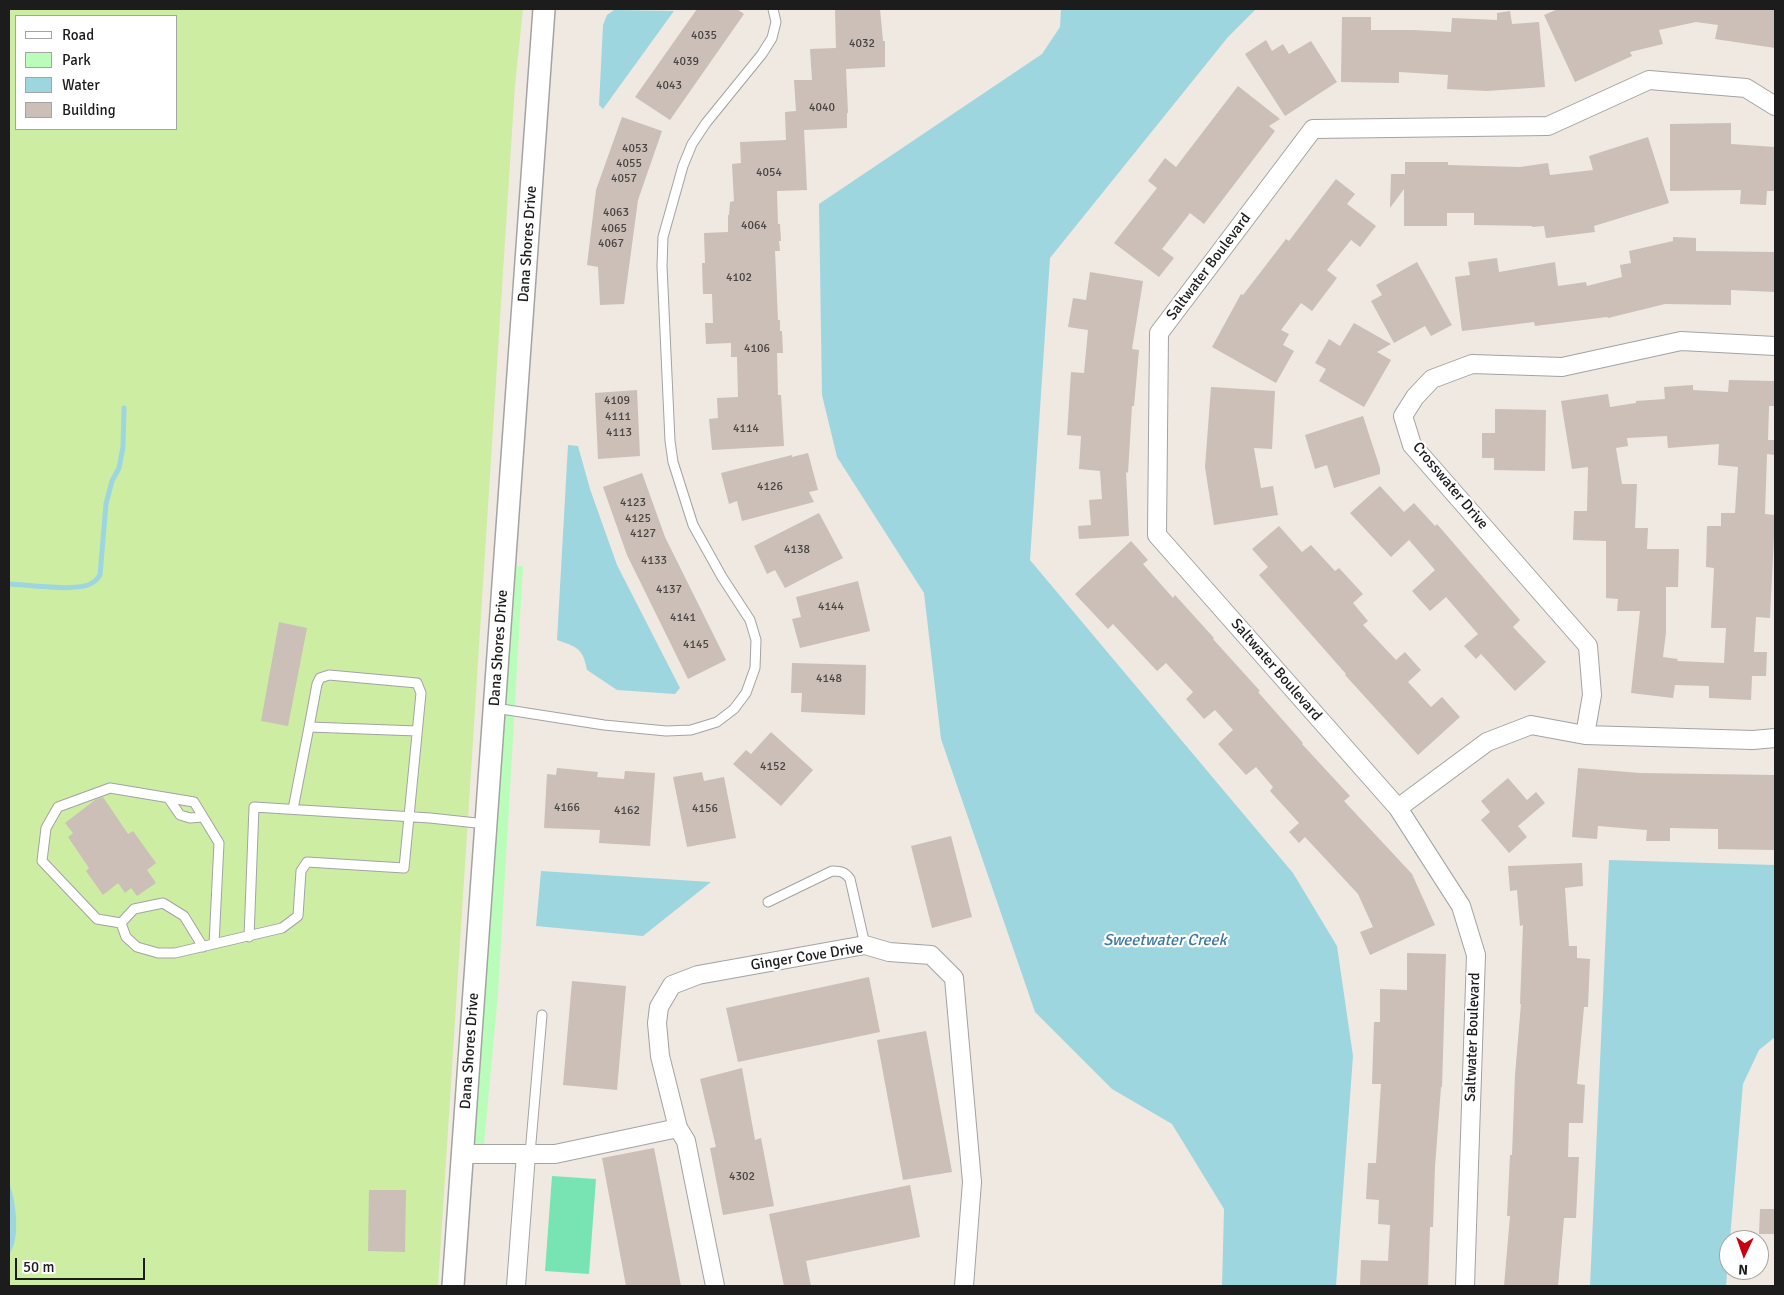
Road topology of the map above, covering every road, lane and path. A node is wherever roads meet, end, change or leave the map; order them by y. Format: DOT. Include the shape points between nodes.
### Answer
graph roads {
  1 [pos="544,9"];
  2 [pos="773,9"];
  3 [pos="1775,106"];
  4 [pos="1775,346"];
  5 [pos="494,708"];
  6 [pos="309,726"];
  7 [pos="417,731"];
  8 [pos="1585,735"];
  9 [pos="1775,738"];
  10 [pos="169,799"];
  11 [pos="293,808"];
  12 [pos="1398,808"];
  13 [pos="203,817"];
  14 [pos="410,817"];
  15 [pos="486,824"];
  16 [pos="768,902"];
  17 [pos="121,924"];
  18 [pos="249,937"];
  19 [pos="214,944"];
  20 [pos="865,945"];
  21 [pos="203,947"];
  22 [pos="542,1015"];
  23 [pos="678,1128"];
  24 [pos="462,1154"];
  25 [pos="528,1154"];
  26 [pos="453,1286"];
  27 [pos="516,1286"];
  28 [pos="715,1286"];
  29 [pos="964,1286"];
  30 [pos="1465,1286"];
  1 -- 5 [label="street, Dana Shores Drive"];
  2 -- 5 [label="lane" via="776,22 772,38 692,144 682,166 663,237 673,462 693,525 750,620 756,640 755,668 746,692 734,709 717,722 691,730 604,725"];
  3 -- 12 [label="street, Saltwater Boulevard" via="1746,88 1649,80 1548,126 1313,129 1159,333 1157,535"];
  4 -- 8 [label="street, Crosswater Drive" via="1681,341 1562,367 1472,364 1432,379 1414,397 1402,416 1412,445 1588,646 1592,695"];
  5 -- 15 [label="street, Dana Shores Drive"];
  6 -- 7 [label="lane"];
  6 -- 7 [label="lane" via="317,684 320,678 329,675 417,683 420,693"];
  6 -- 11 [label="lane"];
  7 -- 14 [label="lane"];
  8 -- 9 [label="street"];
  8 -- 12 [label="street" via="1531,725 1487,742"];
  10 -- 13 [label="lane" via="194,802"];
  10 -- 13 [label="lane" via="180,815"];
  10 -- 17 [label="lane" via="110,788 58,807 46,828 42,861 97,919"];
  11 -- 14 [label="lane"];
  11 -- 18 [label="lane" via="254,806"];
  12 -- 30 [label="street, Saltwater Boulevard" via="1461,906 1476,955"];
  13 -- 19 [label="lane" via="219,842"];
  14 -- 15 [label="lane"];
  14 -- 18 [label="lane" via="404,868 307,862 301,871 298,916 282,928"];
  15 -- 24 [label="street, Dana Shores Drive"];
  16 -- 20 [label="lane" via="832,871 840,871 850,879"];
  17 -- 21 [label="lane" via="126,937 137,947 158,953"];
  17 -- 21 [label="lane" via="134,909 163,903 184,916"];
  18 -- 19 [label="lane"];
  19 -- 21 [label="lane"];
  20 -- 23 [label="street, Ginger Cove Drive" via="698,974 672,985 660,1007 657,1023 660,1056"];
  20 -- 29 [label="street, Ginger Cove Drive" via="889,952 931,955 954,978 972,1182"];
  22 -- 25 [label="lane"];
  23 -- 25 [label="street" via="555,1154"];
  23 -- 28 [label="street, Ginger Cove Drive" via="686,1140"];
  24 -- 25 [label="street"];
  24 -- 26 [label="street, Dana Shores Drive"];
  25 -- 27 [label="street"];
}
